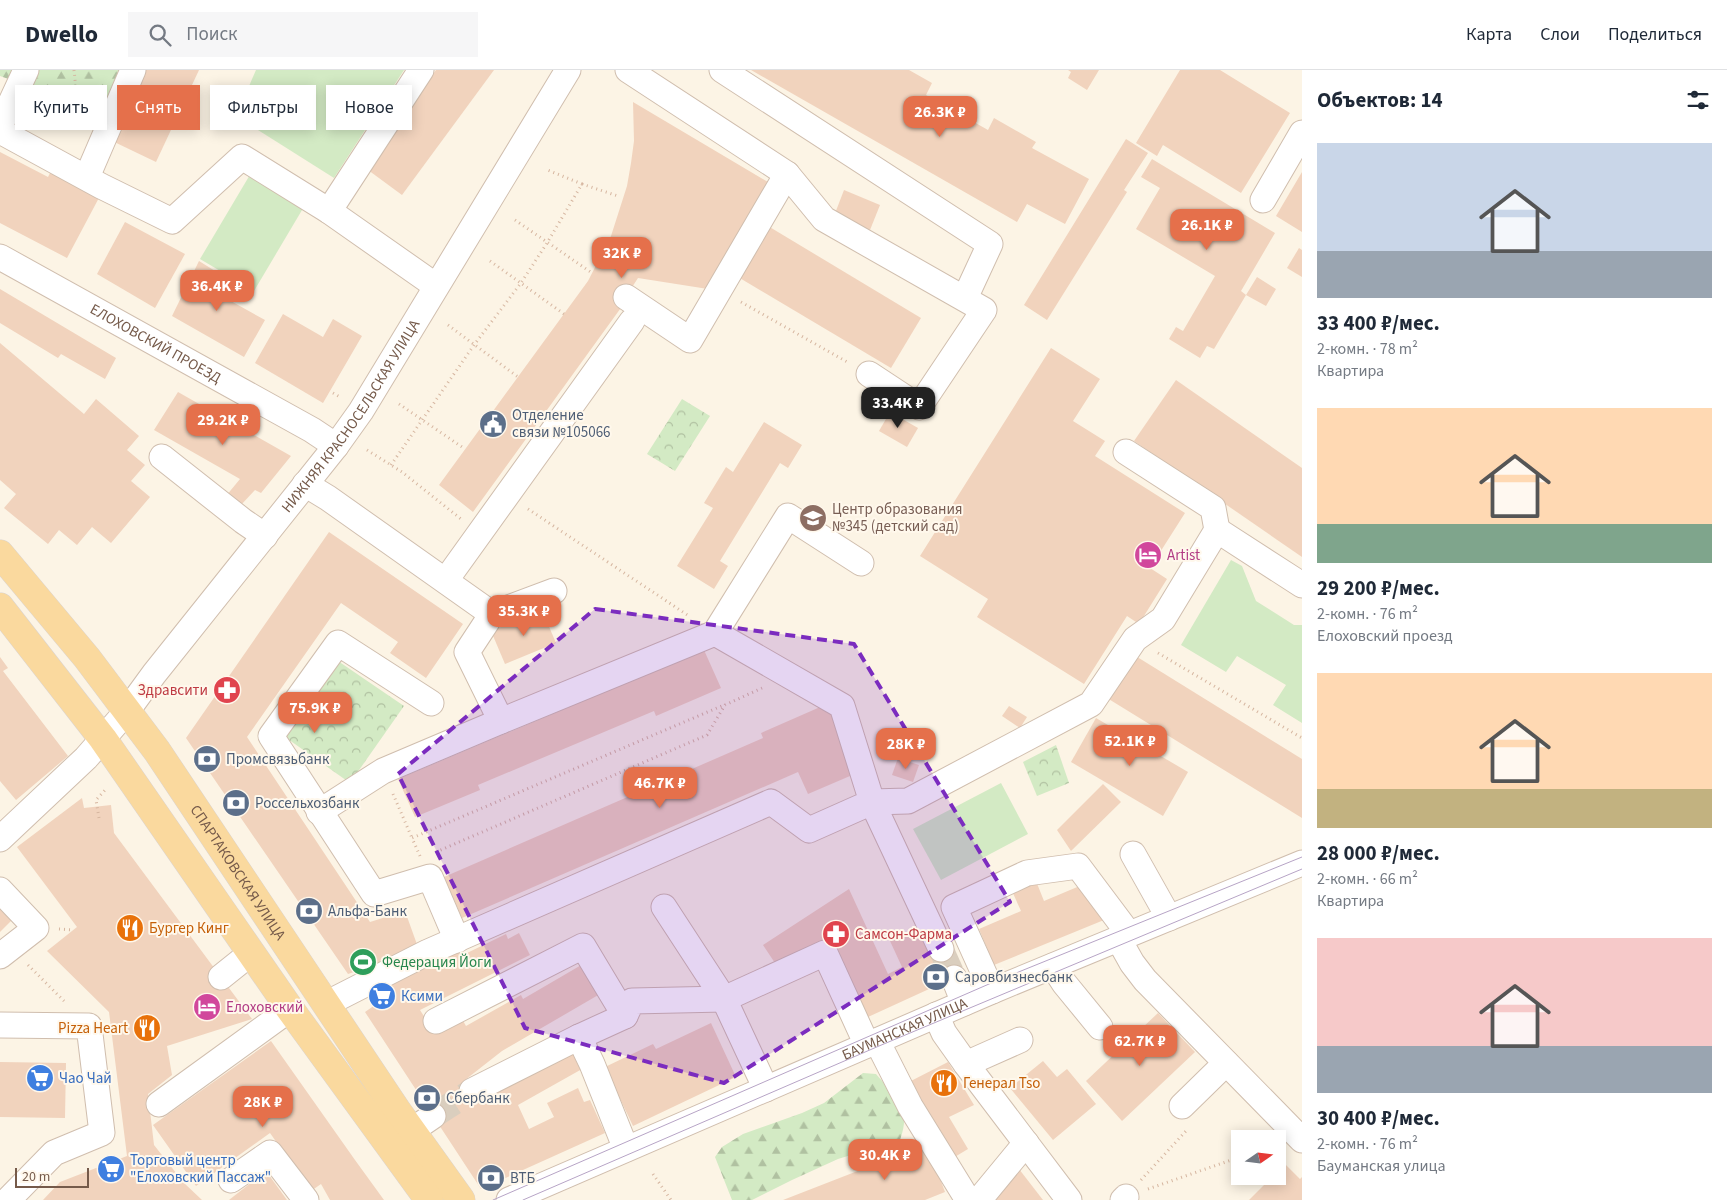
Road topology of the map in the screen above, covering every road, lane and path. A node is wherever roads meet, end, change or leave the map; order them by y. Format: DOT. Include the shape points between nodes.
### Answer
graph roads {
  1 [pos="26,70"];
  2 [pos="74,70"];
  3 [pos="133,70"];
  4 [pos="421,70"];
  5 [pos="568,70"];
  6 [pos="628,70"];
  7 [pos="722,70"];
  8 [pos="0,126"];
  9 [pos="0,131"];
  10 [pos="1302,133"];
  11 [pos="81,138"];
  12 [pos="545,169"];
  13 [pos="787,174"];
  14 [pos="87,177"];
  15 [pos="582,184"];
  16 [pos="618,196"];
  17 [pos="1263,200"];
  18 [pos="329,211"];
  19 [pos="515,220"];
  20 [pos="548,243"];
  21 [pos="0,257"];
  22 [pos="490,261"];
  23 [pos="592,273"];
  24 [pos="521,283"];
  25 [pos="436,286"];
  26 [pos="719,290"];
  27 [pos="626,297"];
  28 [pos="965,298"];
  29 [pos="564,314"];
  30 [pos="632,321"];
  31 [pos="448,325"];
  32 [pos="474,345"];
  33 [pos="870,374"];
  34 [pos="518,377"];
  35 [pos="333,393"];
  36 [pos="340,398"];
  37 [pos="399,404"];
  38 [pos="422,420"];
  39 [pos="336,446"];
  40 [pos="465,449"];
  41 [pos="367,450"];
  42 [pos="1126,452"];
  43 [pos="162,457"];
  44 [pos="391,465"];
  45 [pos="305,484"];
  46 [pos="506,495"];
  47 [pos="1217,530"];
  48 [pos="479,532"];
  49 [pos="265,536"];
  50 [pos="0,554"];
  51 [pos="861,563"];
  52 [pos="446,580"];
  53 [pos="1302,585"];
  54 [pos="554,591"];
  55 [pos="0,607"];
  56 [pos="492,614"];
  57 [pos="715,633"];
  58 [pos="1135,639"];
  59 [pos="790,676"];
  60 [pos="431,703"];
  61 [pos="725,704"];
  62 [pos="127,711"];
  63 [pos="501,721"];
  64 [pos="1302,738"];
  65 [pos="103,739"];
  66 [pos="108,787"];
  67 [pos="872,802"];
  68 [pos="319,812"];
  69 [pos="99,818"];
  70 [pos="0,839"];
  71 [pos="1134,854"];
  72 [pos="1302,863"];
  73 [pos="426,868"];
  74 [pos="0,890"];
  75 [pos="664,907"];
  76 [pos="1169,918"];
  77 [pos="1124,936"];
  78 [pos="457,940"];
  79 [pos="941,949"];
  80 [pos="6,952"];
  81 [pos="251,953"];
  82 [pos="1053,966"];
  83 [pos="221,977"];
  84 [pos="954,978"];
  85 [pos="992,991"];
  86 [pos="724,999"];
  87 [pos="964,1003"];
  88 [pos="326,1004"];
  89 [pos="290,1009"];
  90 [pos="936,1015"];
  91 [pos="625,1016"];
  92 [pos="436,1021"];
  93 [pos="0,1025"];
  94 [pos="89,1026"];
  95 [pos="1100,1027"];
  96 [pos="579,1037"];
  97 [pos="1020,1040"];
  98 [pos="872,1043"];
  99 [pos="1226,1063"];
  100 [pos="966,1064"];
  101 [pos="766,1089"];
  102 [pos="472,1091"];
  103 [pos="159,1104"];
  104 [pos="1182,1106"];
  105 [pos="433,1116"];
  106 [pos="410,1131"];
  107 [pos="1302,1140"];
  108 [pos="1026,1143"];
  109 [pos="626,1149"];
  110 [pos="1231,1160"];
  111 [pos="653,1174"];
  112 [pos="231,1180"];
  113 [pos="1124,1199"];
  114 [pos="8,1200"];
  115 [pos="306,1200"];
  116 [pos="428,1200"];
  117 [pos="461,1200"];
  118 [pos="509,1200"];
  119 [pos="671,1200"];
  120 [pos="968,1200"];
  121 [pos="979,1200"];
  122 [pos="1069,1200"];
  1 -- 8 [label="street"];
  2 -- 11 [label="path"];
  3 -- 14 [label="street"];
  4 -- 18 [label="street"];
  5 -- 25 [label="street, НИЖНЯЯ КРАСНОСЕЛЬСКАЯ УЛИЦА"];
  6 -- 13 [label="street"];
  7 -- 28 [label="street" via="990,244"];
  9 -- 14 [label="street"];
  10 -- 17 [label="street"];
  12 -- 15 [label="path"];
  13 -- 26 [label="street"];
  13 -- 28 [label="street" via="824,219"];
  14 -- 18 [label="street" via="172,221 242,157"];
  15 -- 16 [label="path"];
  15 -- 20 [label="path"];
  18 -- 25 [label="street"];
  19 -- 20 [label="path"];
  20 -- 23 [label="path"];
  20 -- 24 [label="path"];
  21 -- 39 [label="street, ЕЛОХОВСКИЙ ПРОЕЗД"];
  22 -- 24 [label="path"];
  24 -- 29 [label="path"];
  24 -- 32 [label="path"];
  25 -- 39 [label="street, НИЖНЯЯ КРАСНОСЕЛЬСКАЯ УЛИЦА" via="361,411"];
  26 -- 27 [label="street" via="690,340"];
  26 -- 33 [label="path"];
  28 -- 33 [label="street" via="984,310 919,407"];
  30 -- 46 [label="street"];
  31 -- 32 [label="path"];
  32 -- 34 [label="path"];
  32 -- 38 [label="path"];
  35 -- 36 [label="path"];
  37 -- 38 [label="path"];
  38 -- 40 [label="path"];
  38 -- 44 [label="path"];
  39 -- 45 [label="street, НИЖНЯЯ КРАСНОСЕЛЬСКАЯ УЛИЦА"];
  41 -- 44 [label="path"];
  42 -- 47 [label="street" via="1213,508"];
  43 -- 49 [label="street"];
  44 -- 48 [label="path"];
  45 -- 49 [label="street, НИЖНЯЯ КРАСНОСЕЛЬСКАЯ УЛИЦА"];
  45 -- 52 [label="street"];
  46 -- 48 [label="street"];
  46 -- 57 [label="path"];
  47 -- 53 [label="street"];
  47 -- 58 [label="street" via="1163,619"];
  48 -- 52 [label="street"];
  49 -- 62 [label="street, НИЖНЯЯ КРАСНОСЕЛЬСКАЯ УЛИЦА"];
  50 -- 62 [label="main road, СПАРТАКОВСКАЯ УЛИЦА"];
  51 -- 57 [label="street" via="788,516"];
  52 -- 56 [label="street"];
  54 -- 56 [label="street"];
  55 -- 65 [label="main road"];
  56 -- 63 [label="street" via="467,652"];
  57 -- 59 [label="street"];
  57 -- 63 [label="street"];
  58 -- 64 [label="path"];
  58 -- 67 [label="street" via="1091,704 908,800"];
  59 -- 61 [label="path"];
  59 -- 67 [label="street" via="842,706"];
  60 -- 68 [label="street" via="338,642 271,736"];
  61 -- 73 [label="path" via="707,735"];
  61 -- 73 [label="path" via="412,838"];
  62 -- 65 [label="street, НИЖНЯЯ КРАСНОСЕЛЬСКАЯ УЛИЦА"];
  62 -- 88 [label="main road, СПАРТАКОВСКАЯ УЛИЦА" via="158,751"];
  63 -- 68 [label="street" via="383,771"];
  65 -- 70 [label="street, НИЖНЯЯ КРАСНОСЕЛЬСКАЯ УЛИЦА"];
  65 -- 81 [label="main road"];
  66 -- 69 [label="path" via="96,800"];
  67 -- 78 [label="street" via="809,830 771,802"];
  67 -- 79 [label="street"];
  68 -- 73 [label="street" via="374,894"];
  71 -- 76 [label="street"];
  72 -- 76 [label="street, БАУМАНСКАЯ УЛИЦА"];
  73 -- 78 [label="street"];
  74 -- 80 [label="street" via="36,928"];
  75 -- 86 [label="street"];
  76 -- 77 [label="street, БАУМАНСКАЯ УЛИЦА"];
  77 -- 82 [label="street, БАУМАНСКАЯ УЛИЦА"];
  77 -- 85 [label="street" via="1078,866 1026,873 954,907"];
  77 -- 99 [label="street" via="1132,963 1145,980"];
  78 -- 88 [label="street"];
  80 -- 94 [label="path"];
  81 -- 83 [label="street"];
  81 -- 89 [label="main road"];
  82 -- 85 [label="street, БАУМАНСКАЯ УЛИЦА"];
  82 -- 95 [label="street"];
  84 -- 87 [label="street"];
  85 -- 87 [label="street, БАУМАНСКАЯ УЛИЦА"];
  86 -- 91 [label="street" via="632,1001"];
  86 -- 98 [label="street" via="825,953"];
  86 -- 101 [label="street"];
  87 -- 90 [label="street, БАУМАНСКАЯ УЛИЦА"];
  88 -- 106 [label="main road, СПАРТАКОВСКАЯ УЛИЦА"];
  89 -- 103 [label="street"];
  89 -- 116 [label="main road"];
  90 -- 98 [label="street, БАУМАНСКАЯ УЛИЦА"];
  90 -- 100 [label="street" via="944,1033"];
  91 -- 92 [label="street" via="583,946"];
  91 -- 96 [label="street"];
  93 -- 94 [label="street"];
  94 -- 114 [label="street" via="102,1134 54,1153"];
  96 -- 102 [label="street"];
  96 -- 109 [label="street"];
  97 -- 100 [label="street"];
  98 -- 101 [label="street, БАУМАНСКАЯ УЛИЦА"];
  98 -- 120 [label="street"];
  99 -- 104 [label="street"];
  99 -- 107 [label="street"];
  100 -- 108 [label="street"];
  101 -- 109 [label="street, БАУМАНСКАЯ УЛИЦА"];
  104 -- 113 [label="path" via="1189,1128"];
  105 -- 106 [label="street"];
  106 -- 117 [label="main road, СПАРТАКОВСКАЯ УЛИЦА"];
  108 -- 121 [label="street"];
  108 -- 122 [label="street"];
  109 -- 118 [label="street, БАУМАНСКАЯ УЛИЦА"];
  110 -- 113 [label="path"];
  111 -- 119 [label="path"];
  112 -- 115 [label="street" via="270,1153"];
}
